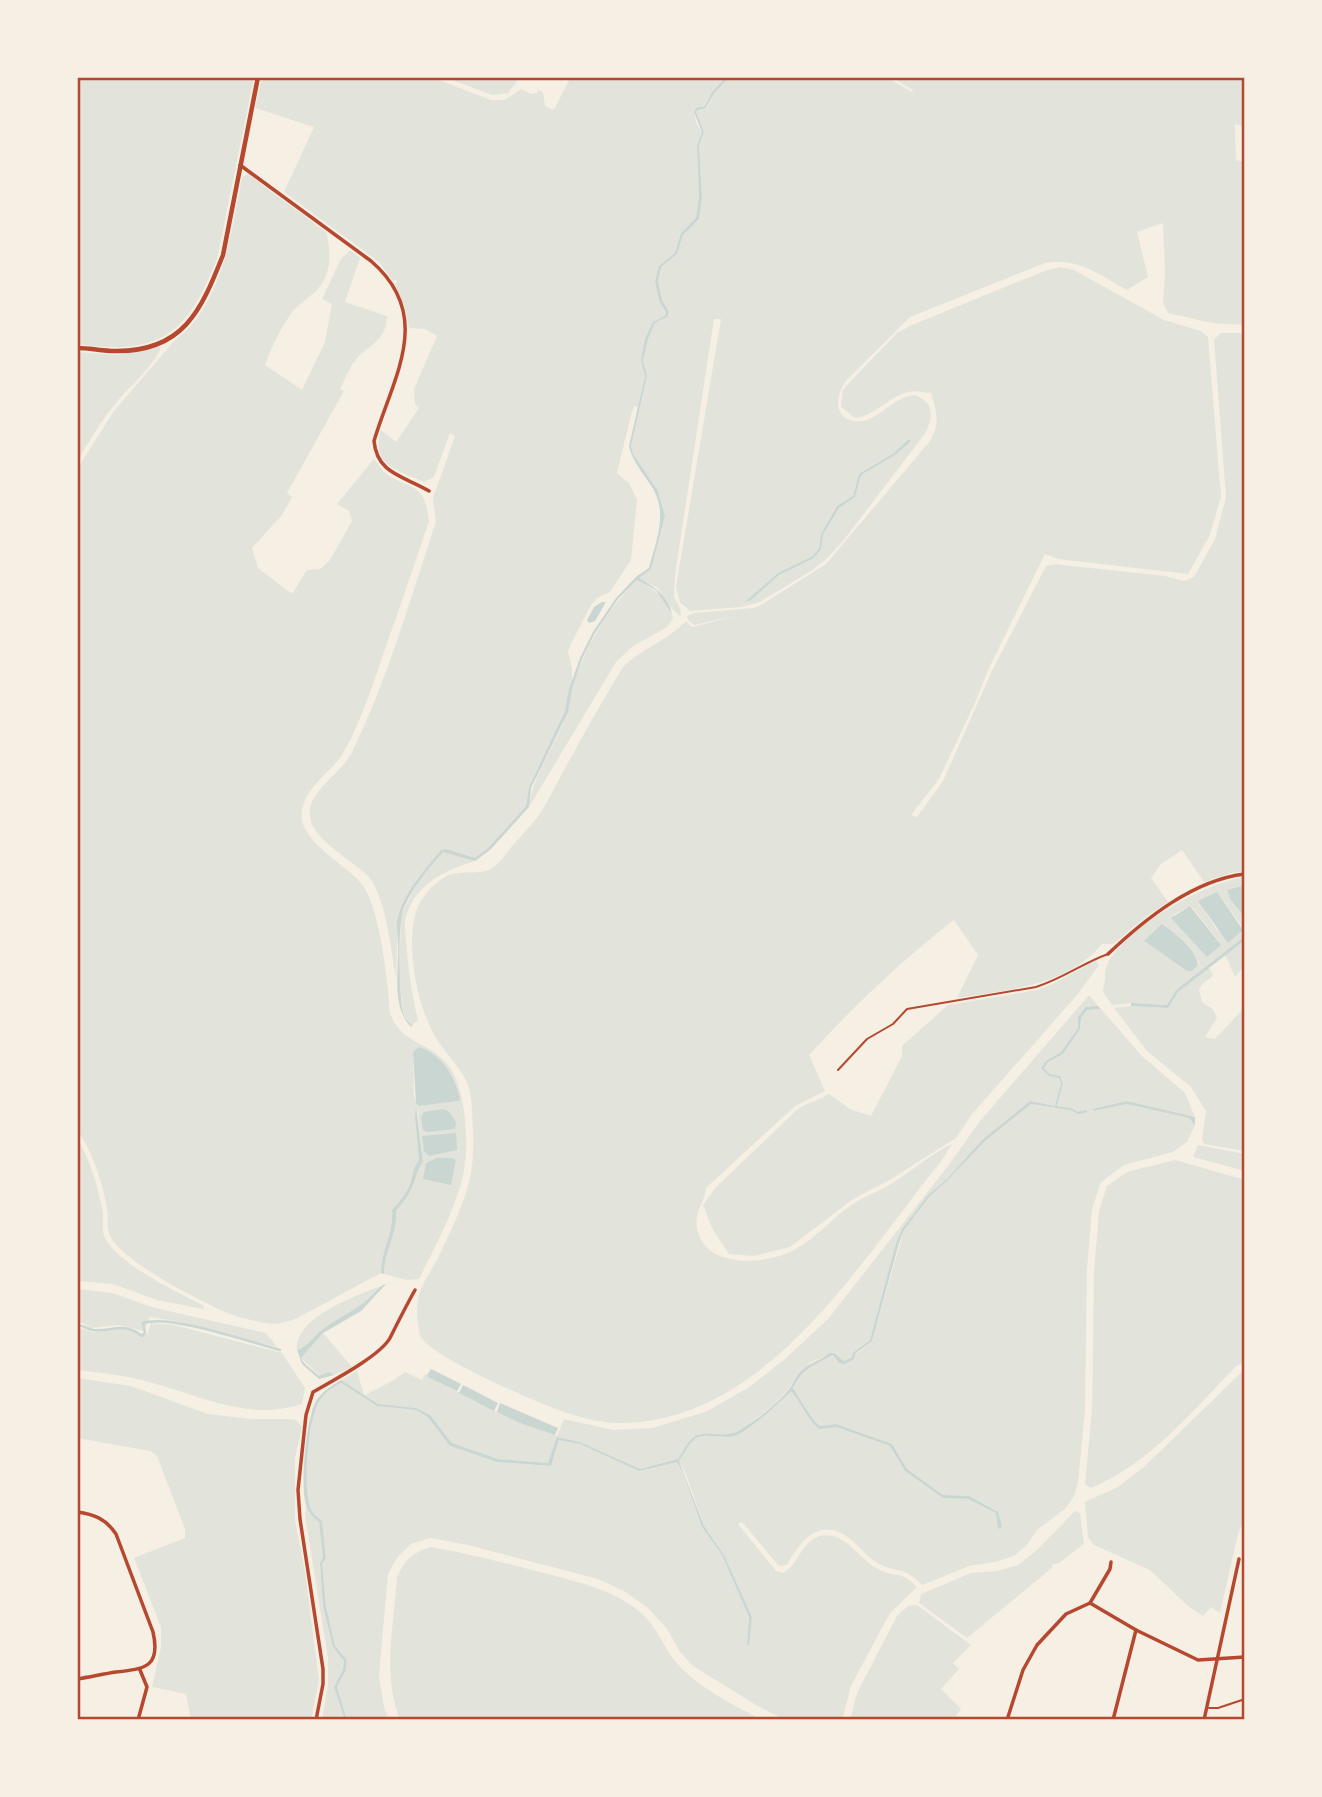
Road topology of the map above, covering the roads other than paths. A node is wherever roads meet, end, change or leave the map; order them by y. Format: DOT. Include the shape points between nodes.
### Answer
graph roads {
  1 [pos="258,77"];
  2 [pos="240,164"];
  3 [pos="77,348"];
  4 [pos="429,491"];
  5 [pos="1245,874"];
  6 [pos="1108,954"];
  7 [pos="838,1070"];
  8 [pos="415,1290"];
  9 [pos="77,1512"];
  10 [pos="1239,1559"];
  11 [pos="1111,1562"];
  12 [pos="1090,1603"];
  13 [pos="1136,1630"];
  14 [pos="1245,1657"];
  15 [pos="1217,1660"];
  16 [pos="140,1670"];
  17 [pos="77,1679"];
  18 [pos="1245,1699"];
  19 [pos="1208,1708"];
  20 [pos="138,1720"];
  21 [pos="316,1720"];
  22 [pos="1007,1720"];
  23 [pos="1113,1720"];
  24 [pos="1204,1720"];
  1 -- 2 [label="street"];
  2 -- 3 [label="street" via="223,255 184,328 168,341 147,348 116,352"];
  2 -- 4 [label="street" via="388,278 407,326 396,381 374,441 376,457 387,469"];
  5 -- 6 [label="street" via="1205,885 1170,905"];
  6 -- 7 [label="lane" via="1036,987 906,1009 893,1024 867,1039"];
  8 -- 21 [label="street" via="389,1340 358,1366 313,1392 306,1415 298,1490 323,1669"];
  9 -- 16 [label="street" via="106,1521 127,1559 155,1640 154,1656"];
  10 -- 15 [label="street"];
  11 -- 12 [label="street"];
  12 -- 13 [label="street"];
  12 -- 22 [label="street" via="1066,1614 1037,1645 1023,1670"];
  13 -- 15 [label="street" via="1198,1660"];
  13 -- 23 [label="street"];
  14 -- 15 [label="street"];
  15 -- 19 [label="street"];
  16 -- 17 [label="street"];
  16 -- 20 [label="street" via="147,1687"];
  18 -- 19 [label="lane"];
  19 -- 24 [label="street"];
}
